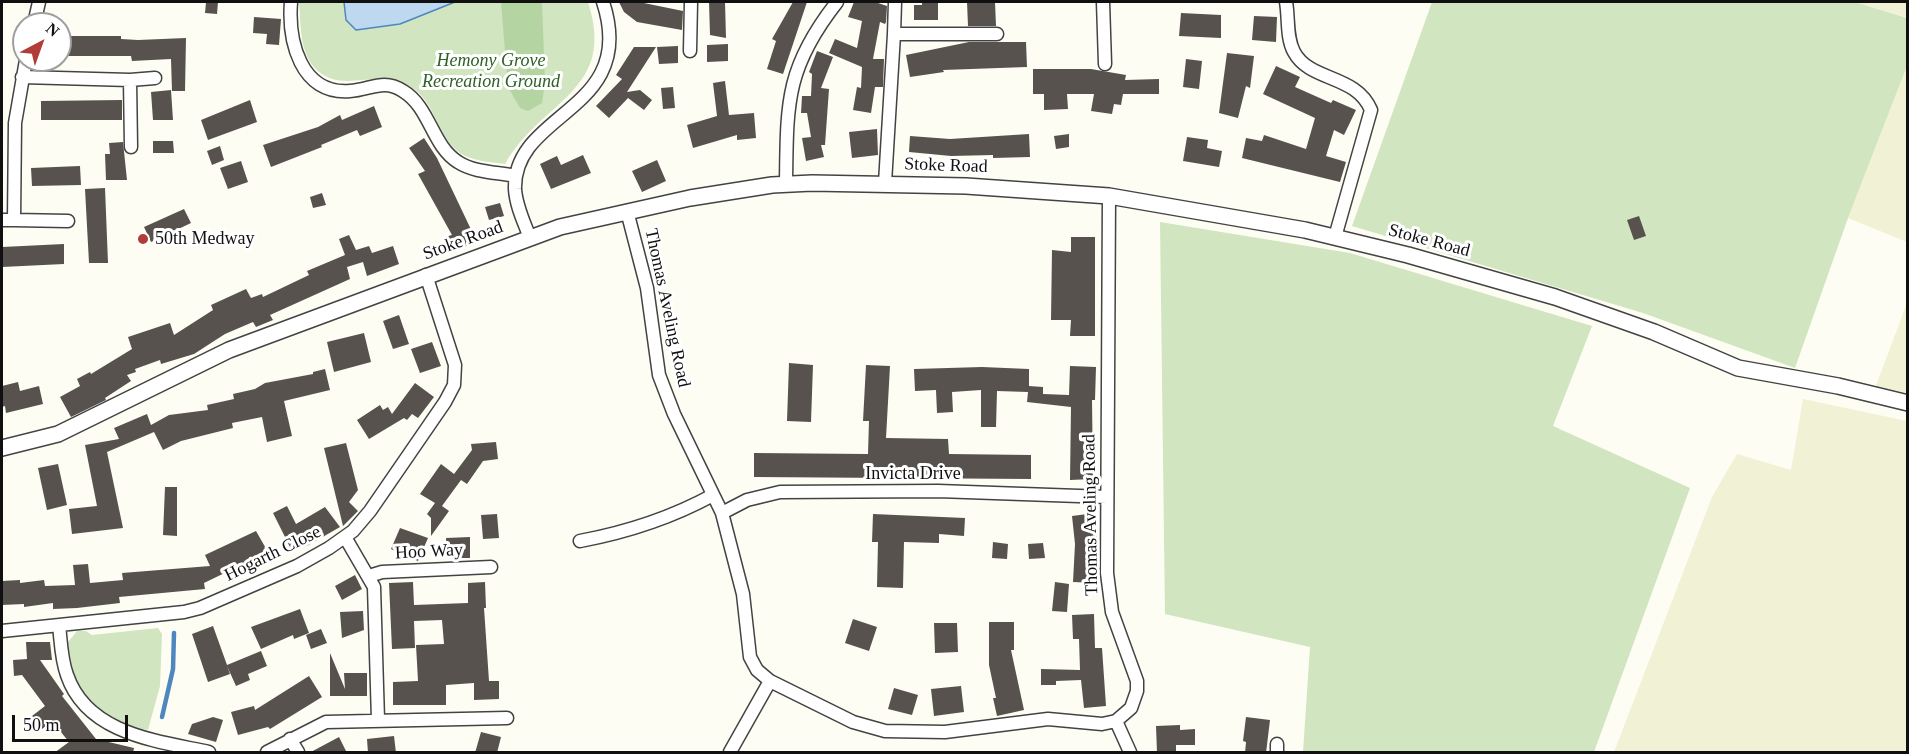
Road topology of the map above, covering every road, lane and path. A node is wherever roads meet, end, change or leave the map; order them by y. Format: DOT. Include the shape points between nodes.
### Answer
graph roads {
  1 [pos="291,2"];
  2 [pos="603,2"];
  3 [pos="691,2"];
  4 [pos="837,2"];
  5 [pos="895,2"];
  6 [pos="1103,2"];
  7 [pos="1286,2"];
  8 [pos="894,34"];
  9 [pos="997,34"];
  10 [pos="690,51"];
  11 [pos="1105,64"];
  12 [pos="23,72"];
  13 [pos="22,77"];
  14 [pos="155,78"];
  15 [pos="130,80"];
  16 [pos="131,147"];
  17 [pos="516,176"];
  18 [pos="885,183"];
  19 [pos="786,184"];
  20 [pos="1109,196"];
  21 [pos="627,211"];
  22 [pos="8,220"];
  23 [pos="68,221"];
  24 [pos="530,237"];
  25 [pos="1335,237"];
  26 [pos="426,275"];
  27 [pos="1908,403"];
  28 [pos="2,448"];
  29 [pos="714,495"];
  30 [pos="1107,496"];
  31 [pos="722,513"];
  32 [pos="345,537"];
  33 [pos="580,541"];
  34 [pos="490,567"];
  35 [pos="369,576"];
  36 [pos="59,625"];
  37 [pos="2,631"];
  38 [pos="770,681"];
  39 [pos="507,718"];
  40 [pos="378,720"];
  41 [pos="1116,721"];
  42 [pos="290,739"];
  43 [pos="209,753"];
  44 [pos="267,753"];
  45 [pos="298,753"];
  46 [pos="730,753"];
  47 [pos="1130,753"];
  1 -- 17 [label="street" via="294,49 317,82 342,92 375,84 402,90 417,103 453,158 482,171"];
  2 -- 17 [label="street" via="610,35 603,72 590,91 531,146 522,157"];
  3 -- 10 [label="street"];
  4 -- 19 [label="street" via="812,36 795,75 786,118"];
  5 -- 8 [label="street"];
  6 -- 11 [label="street"];
  7 -- 25 [label="street" via="1295,54 1312,69 1358,90 1371,110"];
  8 -- 9 [label="street"];
  8 -- 18 [label="street"];
  12 -- 13 [label="street"];
  13 -- 15 [label="street"];
  13 -- 22 [label="street"];
  14 -- 15 [label="street"];
  15 -- 16 [label="street"];
  17 -- 24 [label="street" via="517,201"];
  18 -- 19 [label="street, Stoke Road"];
  18 -- 20 [label="street, Stoke Road"];
  19 -- 21 [label="street, Stoke Road"];
  20 -- 25 [label="street, Stoke Road"];
  20 -- 30 [label="street, Thomas Aveling Road"];
  21 -- 24 [label="street, Stoke Road"];
  21 -- 29 [label="street, Thomas Aveling Road" via="647,288 659,375"];
  22 -- 23 [label="street"];
  24 -- 26 [label="street, Stoke Road"];
  25 -- 27 [label="street, Stoke Road" via="1555,297 1738,368"];
  26 -- 28 [label="street, Stoke Road" via="229,350 65,431"];
  26 -- 32 [label="street, Hogarth Close" via="453,355 454,385 370,511"];
  29 -- 31 [label="street, Thomas Aveling Road"];
  29 -- 33 [label="street" via="632,530"];
  30 -- 31 [label="street, Invicta Drive" via="780,492 747,500"];
  30 -- 41 [label="street, Thomas Aveling Road" via="1109,598 1135,671 1137,692 1131,708"];
  31 -- 38 [label="street, Thomas Aveling Road" via="743,594 750,657"];
  32 -- 35 [label="street"];
  32 -- 36 [label="street, Hogarth Close" via="297,566 200,608"];
  34 -- 35 [label="street, Hoo Way" via="382,572"];
  35 -- 40 [label="street" via="375,598"];
  36 -- 37 [label="street, Hogarth Close"];
  36 -- 43 [label="street" via="64,666 76,692 104,721 124,732"];
  38 -- 41 [label="street, Thomas Aveling Road" via="854,722 885,731 945,732 1048,719 1102,724"];
  38 -- 46 [label="street"];
  39 -- 40 [label="street"];
  40 -- 42 [label="street" via="322,722"];
  41 -- 47 [label="street"];
  42 -- 44 [label="street"];
  42 -- 45 [label="street"];
}
